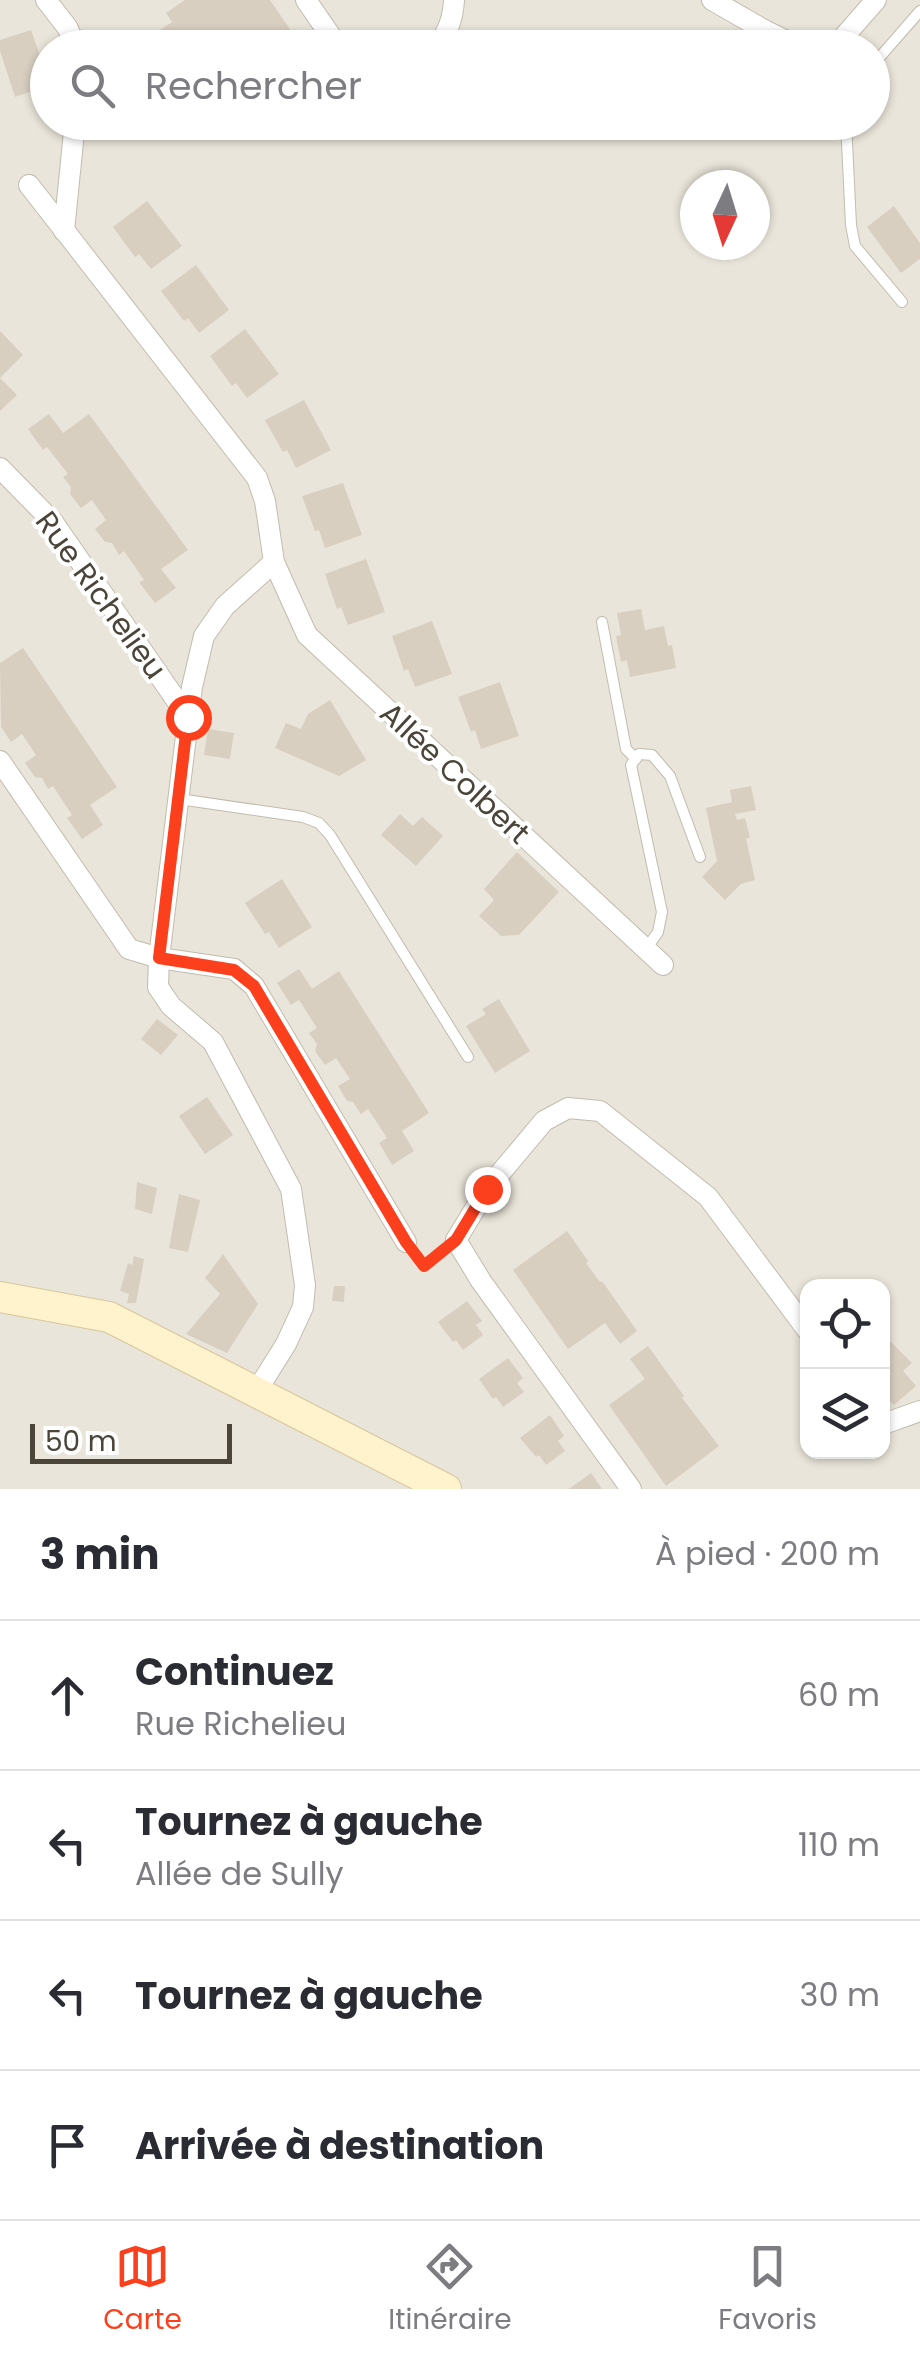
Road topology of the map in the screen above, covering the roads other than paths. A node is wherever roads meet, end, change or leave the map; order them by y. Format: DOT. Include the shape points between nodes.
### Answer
graph roads {
  1 [pos="46,0"];
  2 [pos="306,0"];
  3 [pos="454,0"];
  4 [pos="712,0"];
  5 [pos="876,0"];
  6 [pos="920,11"];
  7 [pos="69,30"];
  8 [pos="327,30"];
  9 [pos="448,30"];
  10 [pos="764,30"];
  11 [pos="850,30"];
  12 [pos="890,45"];
  13 [pos="73,140"];
  14 [pos="847,140"];
  15 [pos="29,186"];
  16 [pos="64,230"];
  17 [pos="902,302"];
  18 [pos="0,468"];
  19 [pos="274,562"];
  20 [pos="602,622"];
  21 [pos="188,717"];
  22 [pos="636,759"];
  23 [pos="0,761"];
  24 [pos="178,798"];
  25 [pos="700,858"];
  26 [pos="646,949"];
  27 [pos="159,958"];
  28 [pos="662,965"];
  29 [pos="468,1057"];
  30 [pos="406,1242"];
  31 [pos="0,1298"];
  32 [pos="800,1321"];
  33 [pos="256,1392"];
  34 [pos="920,1412"];
  35 [pos="890,1422"];
  36 [pos="446,1489"];
  37 [pos="631,1489"];
  1 -- 7 [label="street"];
  2 -- 8 [label="street"];
  3 -- 9 [label="street"];
  4 -- 10 [label="street"];
  5 -- 11 [label="street"];
  6 -- 12 [label="lane"];
  13 -- 16 [label="street"];
  14 -- 17 [label="lane" via="855,246"];
  15 -- 16 [label="street, Allée Colbert"];
  16 -- 19 [label="street, Allée Colbert" via="257,478"];
  18 -- 21 [label="street, Rue Richelieu" via="53,522"];
  19 -- 21 [label="street" via="225,606 204,636"];
  19 -- 26 [label="street, Allée Colbert" via="307,635"];
  20 -- 22 [label="lane" via="626,748"];
  21 -- 24 [label="street"];
  22 -- 25 [label="lane" via="652,755 670,776"];
  22 -- 26 [label="lane" via="631,765 662,912"];
  23 -- 27 [label="street" via="128,950"];
  24 -- 27 [label="street"];
  24 -- 29 [label="lane" via="319,823"];
  26 -- 28 [label="street, Allée Colbert"];
  27 -- 30 [label="street" via="234,970 254,986"];
  27 -- 33 [label="street" via="158,988 213,1042 291,1190 303,1308"];
  31 -- 33 [label="street" via="109,1317"];
  32 -- 37 [label="street" via="708,1198 600,1111 568,1108 544,1121 487,1189 456,1240"];
  33 -- 36 [label="street"];
  34 -- 35 [label="street"];
}
